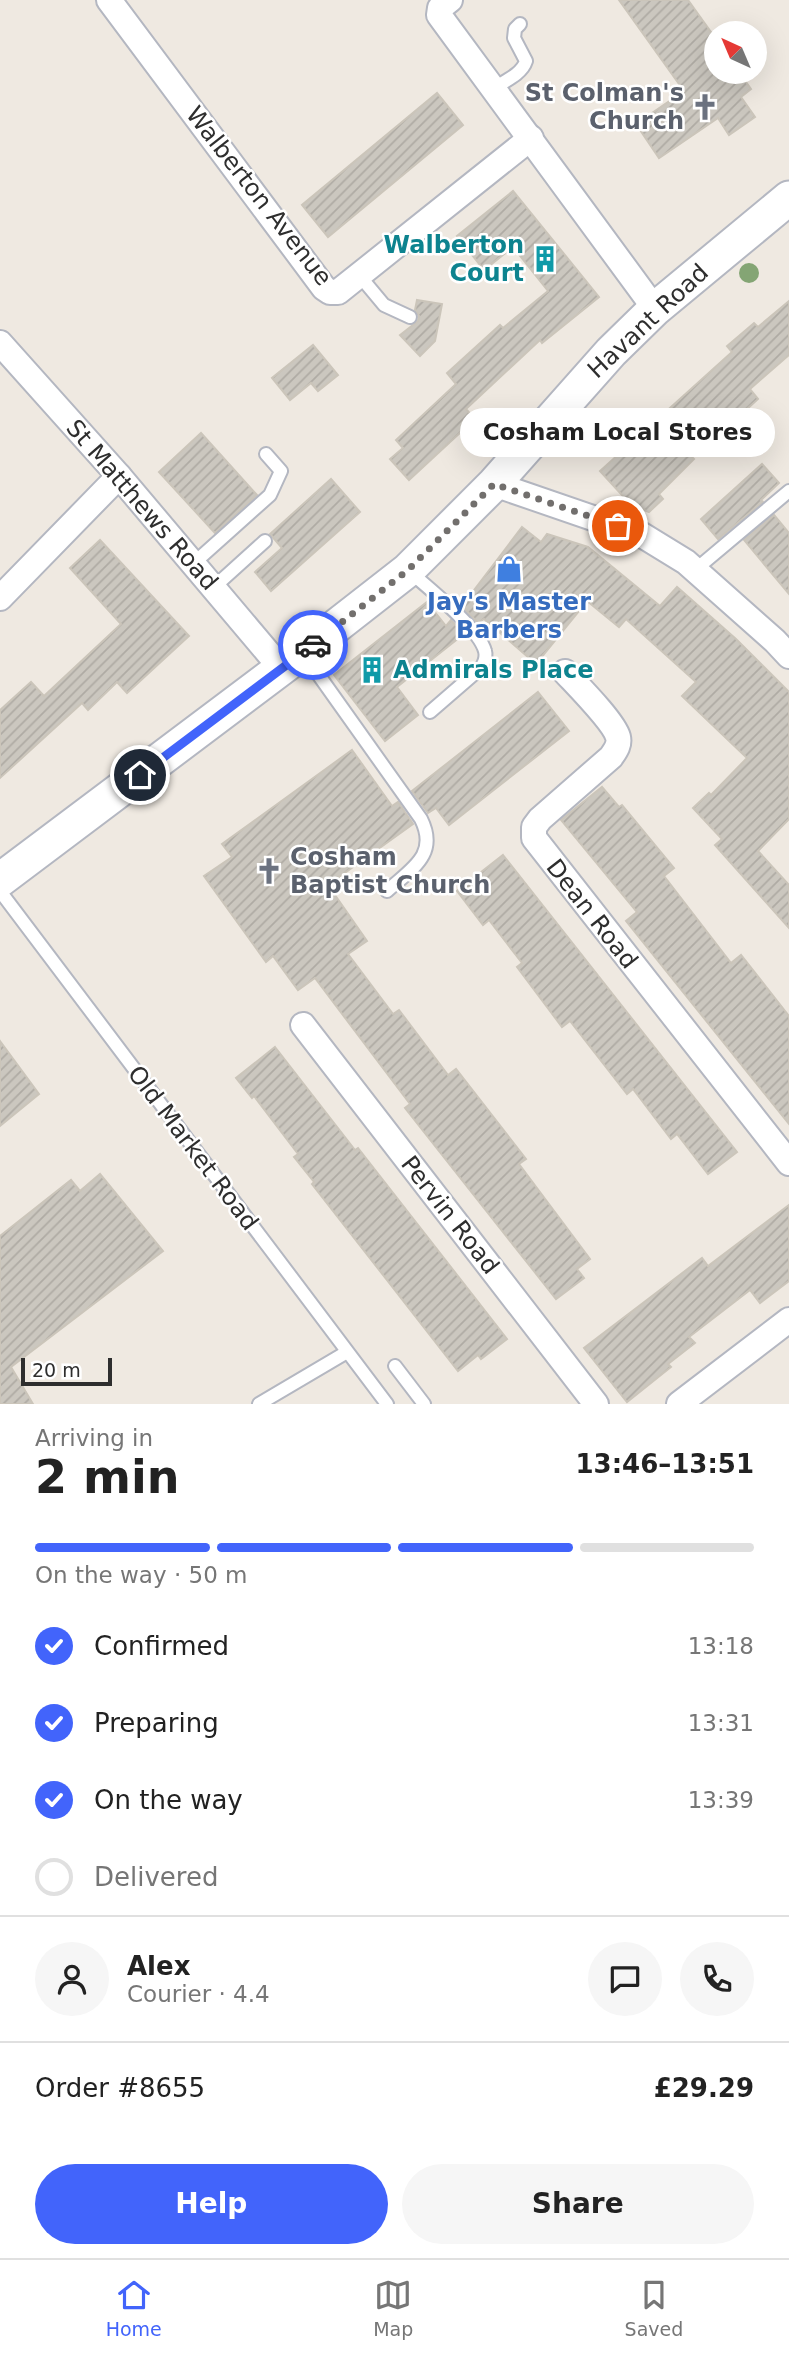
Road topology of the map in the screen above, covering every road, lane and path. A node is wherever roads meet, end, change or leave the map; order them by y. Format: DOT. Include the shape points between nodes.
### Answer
graph roads {
  1 [pos="109,0"];
  2 [pos="450,0"];
  3 [pos="520,24"];
  4 [pos="494,88"];
  5 [pos="531,138"];
  6 [pos="789,198"];
  7 [pos="359,275"];
  8 [pos="655,309"];
  9 [pos="410,317"];
  10 [pos="0,343"];
  11 [pos="266,454"];
  12 [pos="119,476"];
  13 [pos="494,484"];
  14 [pos="789,491"];
  15 [pos="265,541"];
  16 [pos="194,563"];
  17 [pos="408,570"];
  18 [pos="695,570"];
  19 [pos="214,588"];
  20 [pos="0,598"];
  21 [pos="789,656"];
  22 [pos="292,660"];
  23 [pos="565,672"];
  24 [pos="430,712"];
  25 [pos="0,880"];
  26 [pos="0,891"];
  27 [pos="387,891"];
  28 [pos="303,1025"];
  29 [pos="789,1163"];
  30 [pos="789,1321"];
  31 [pos="347,1352"];
  32 [pos="395,1366"];
  33 [pos="259,1404"];
  34 [pos="387,1404"];
  35 [pos="424,1404"];
  36 [pos="596,1404"];
  37 [pos="679,1404"];
  1 -- 7 [label="street, Walberton Avenue" via="324,288 338,292"];
  2 -- 4 [label="street" via="439,15"];
  3 -- 4 [label="lane" via="514,38 525,65"];
  4 -- 5 [label="street"];
  5 -- 7 [label="street, Walberton Avenue"];
  5 -- 8 [label="street"];
  6 -- 8 [label="street, Havant Road"];
  7 -- 9 [label="lane" via="384,305"];
  8 -- 13 [label="street, Havant Road"];
  10 -- 12 [label="street, St Matthews Road"];
  11 -- 16 [label="lane" via="281,471 271,495"];
  12 -- 16 [label="street, St Matthews Road"];
  12 -- 20 [label="street"];
  13 -- 17 [label="street, Havant Road"];
  13 -- 18 [label="street" via="642,535"];
  14 -- 18 [label="lane"];
  15 -- 19 [label="lane"];
  16 -- 19 [label="street, St Matthews Road"];
  17 -- 22 [label="street, Havant Road"];
  17 -- 24 [label="lane" via="466,624 485,649 482,667"];
  18 -- 21 [label="street"];
  19 -- 22 [label="street, St Matthews Road"];
  22 -- 25 [label="street, Havant Road"];
  22 -- 27 [label="lane" via="427,832 424,856"];
  23 -- 29 [label="street, Dean Road" via="612,726 618,747 540,819 534,838"];
  26 -- 31 [label="lane, Old Market Road"];
  28 -- 36 [label="street, Pervin Road"];
  30 -- 37 [label="street"];
  31 -- 33 [label="lane"];
  31 -- 34 [label="lane, Old Market Road"];
  32 -- 35 [label="lane"];
}
